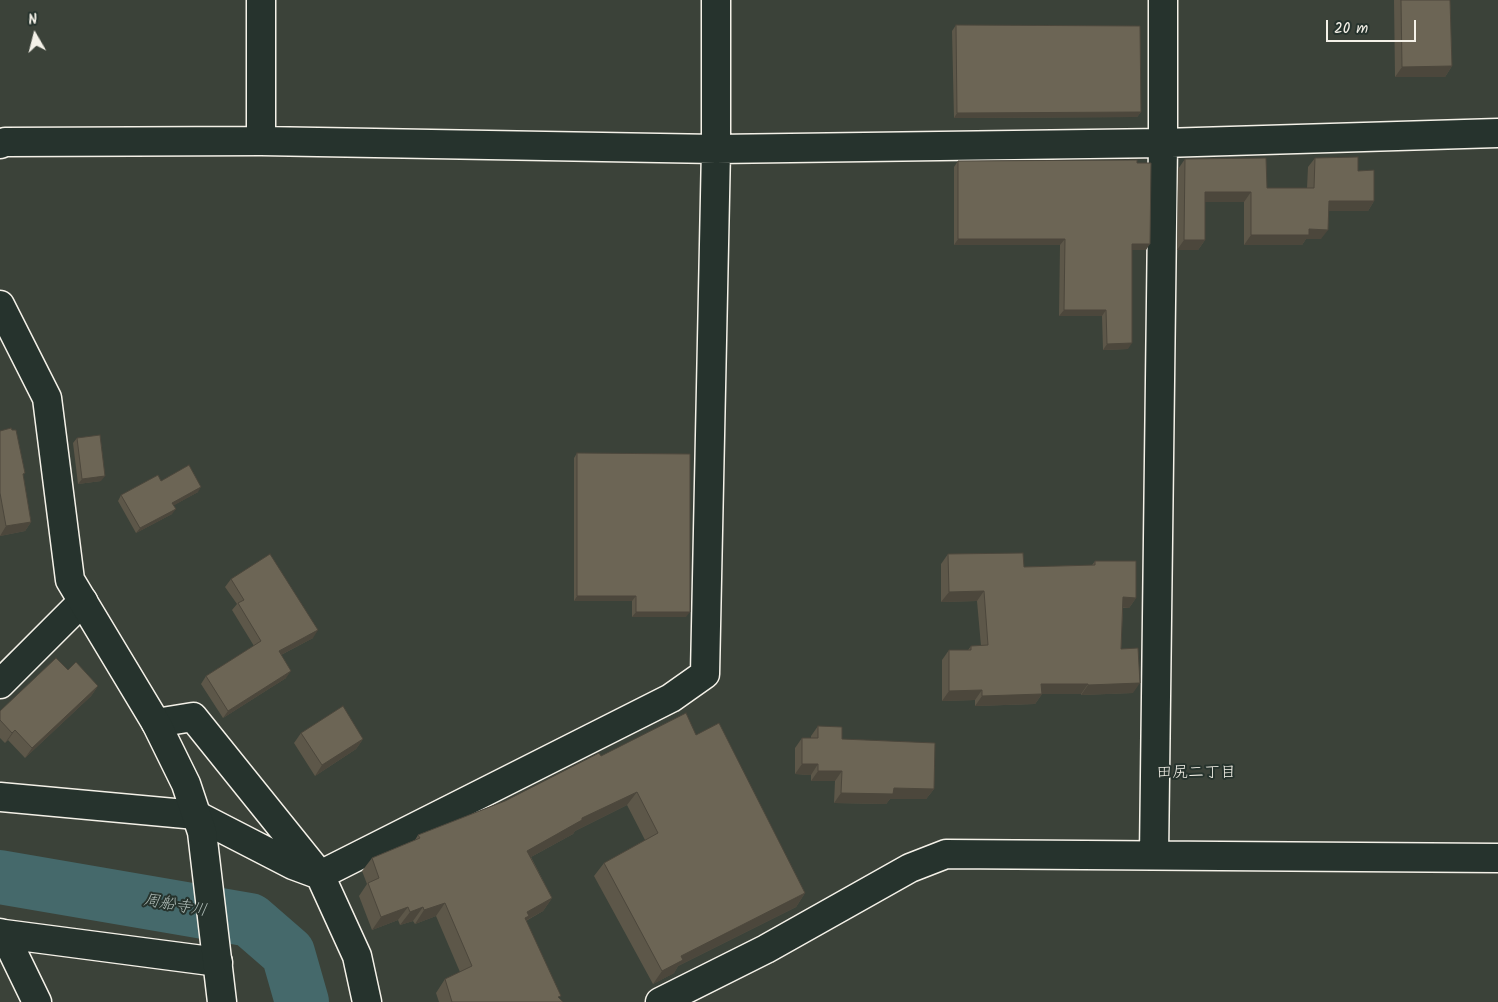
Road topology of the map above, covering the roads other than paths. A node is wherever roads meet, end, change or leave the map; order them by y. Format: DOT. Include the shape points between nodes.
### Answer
graph roads {
  1 [pos="261,0"];
  2 [pos="716,0"];
  3 [pos="1163,0"];
  4 [pos="1498,133"];
  5 [pos="261,141"];
  6 [pos="1164,143"];
  7 [pos="0,144"];
  8 [pos="716,149"];
  9 [pos="0,305"];
  10 [pos="83,601"];
  11 [pos="0,684"];
  12 [pos="156,723"];
  13 [pos="0,797"];
  14 [pos="199,824"];
  15 [pos="1154,855"];
  16 [pos="1498,858"];
  17 [pos="320,875"];
  18 [pos="2,934"];
  19 [pos="216,953"];
  20 [pos="37,1002"];
  21 [pos="222,1002"];
  22 [pos="367,1002"];
  23 [pos="660,1002"];
  1 -- 5 [label="street"];
  2 -- 8 [label="street"];
  3 -- 6 [label="street"];
  4 -- 6 [label="street"];
  5 -- 7 [label="street"];
  5 -- 8 [label="street"];
  6 -- 8 [label="street"];
  6 -- 15 [label="street"];
  8 -- 17 [label="street" via="705,674 671,698"];
  9 -- 10 [label="street" via="47,398 70,580"];
  10 -- 11 [label="street"];
  10 -- 12 [label="street"];
  12 -- 14 [label="street" via="186,784"];
  12 -- 17 [label="street" via="194,718"];
  13 -- 14 [label="street"];
  14 -- 17 [label="street"];
  14 -- 19 [label="street"];
  15 -- 16 [label="street"];
  15 -- 23 [label="street" via="946,854 910,868 766,949"];
  17 -- 22 [label="street" via="357,956"];
  18 -- 19 [label="street"];
  18 -- 20 [label="street"];
  19 -- 21 [label="street"];
}
